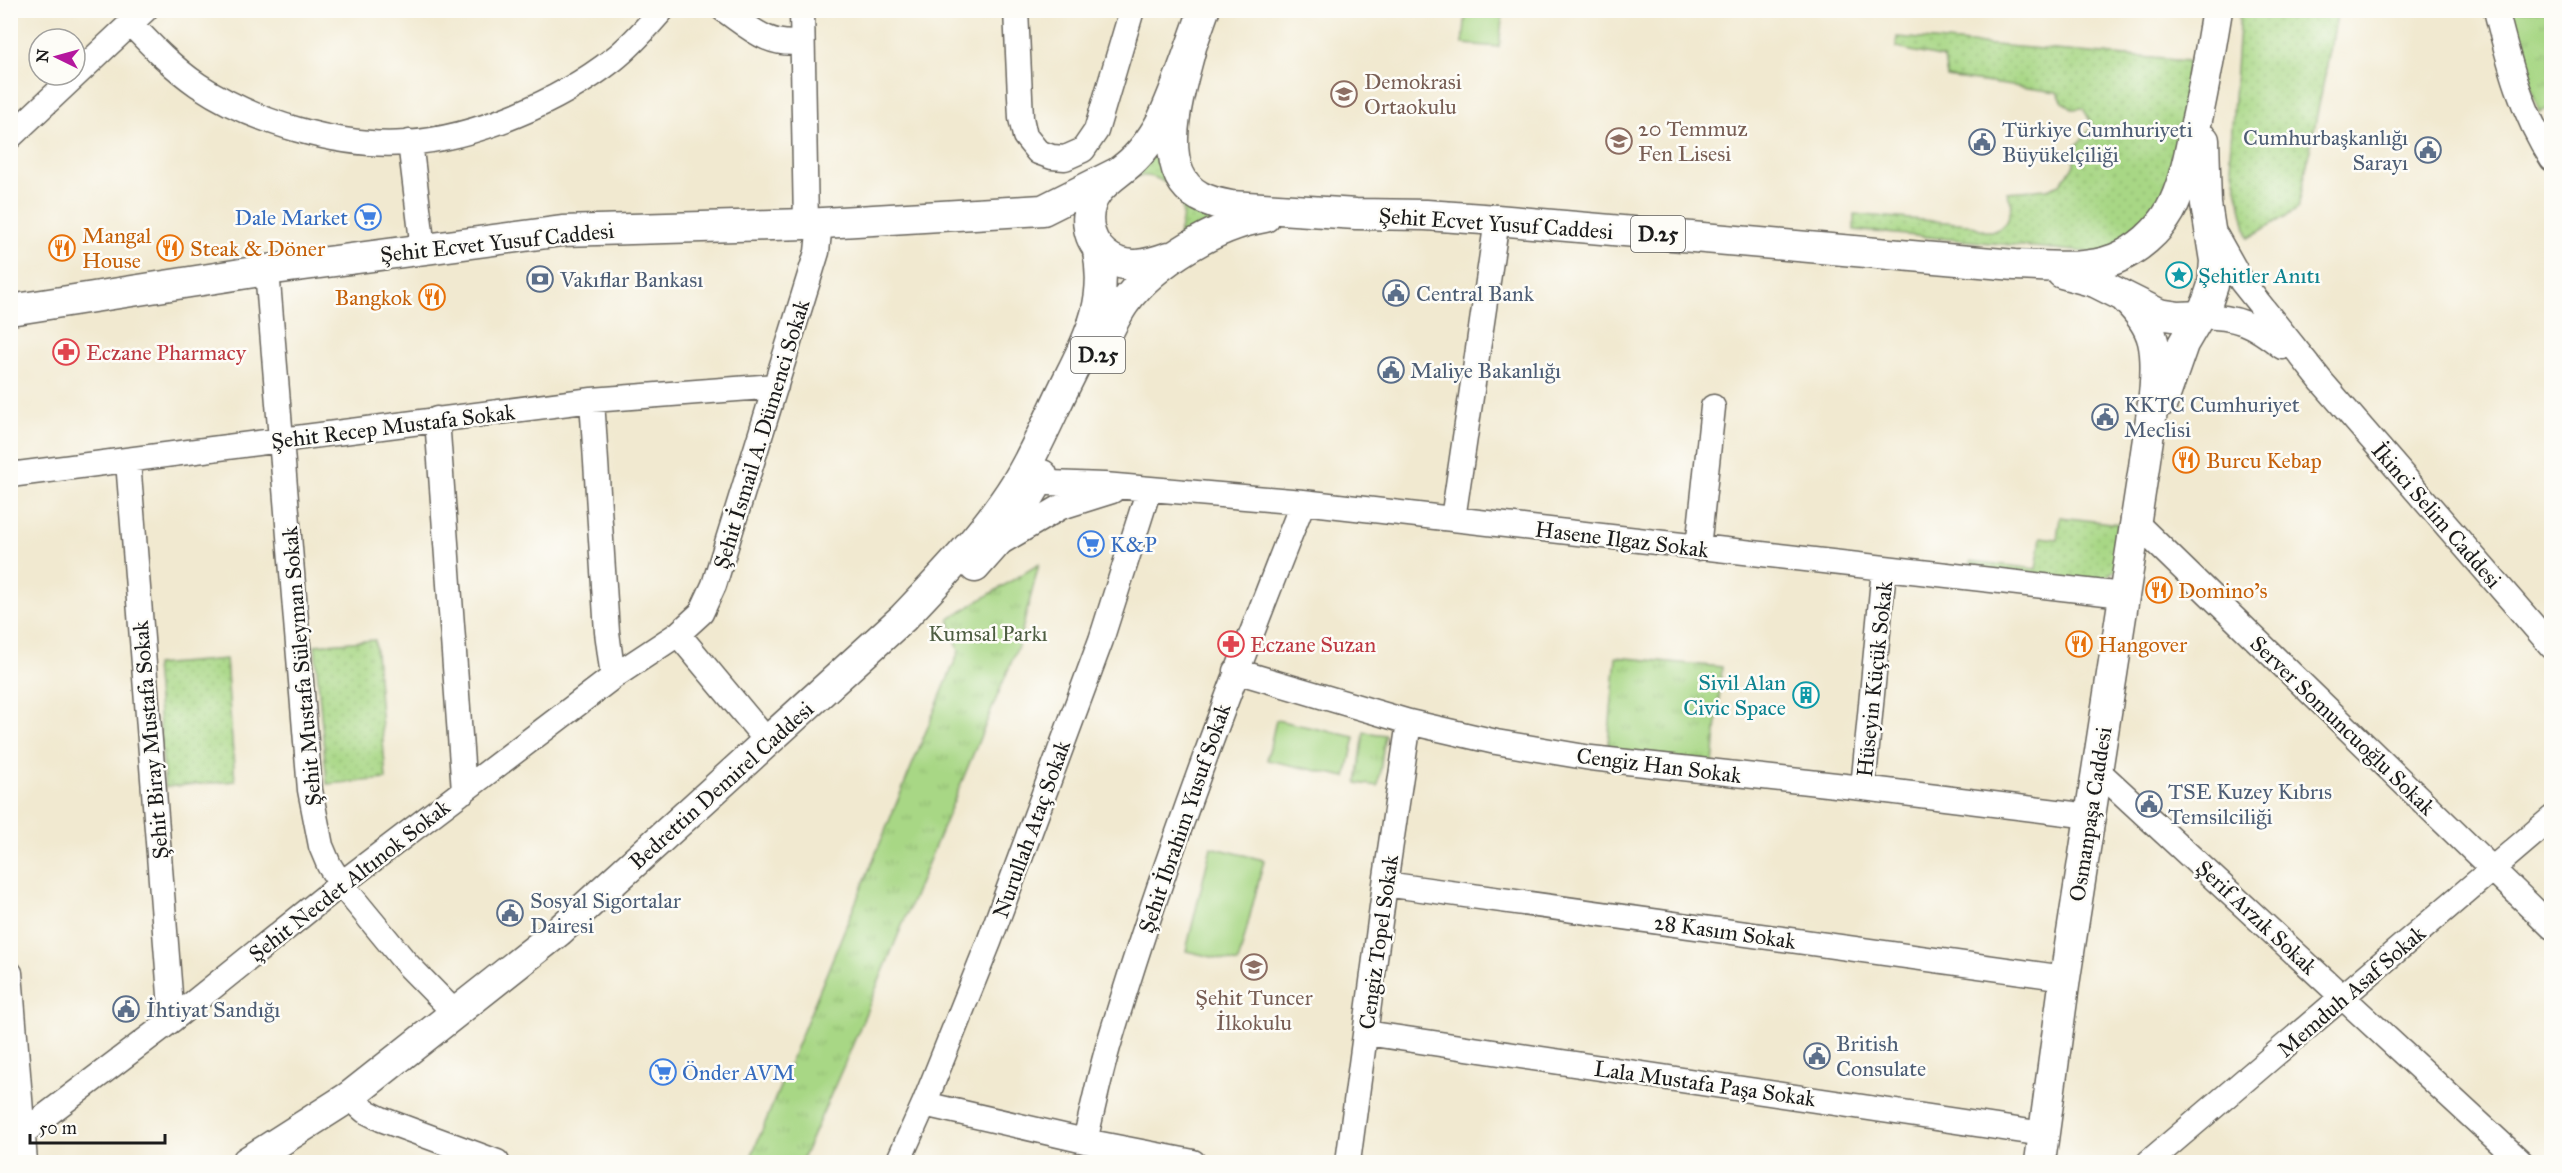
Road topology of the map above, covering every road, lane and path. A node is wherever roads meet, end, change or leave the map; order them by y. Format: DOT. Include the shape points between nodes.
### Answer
graph roads {
  1 [pos="662,10"];
  2 [pos="724,10"];
  3 [pos="802,10"];
  4 [pos="1016,10"];
  5 [pos="1132,10"];
  6 [pos="1204,10"];
  7 [pos="2217,10"];
  8 [pos="2496,10"];
  9 [pos="138,17"];
  10 [pos="802,42"];
  11 [pos="1191,47"];
  12 [pos="2209,59"];
  13 [pos="10,137"];
  14 [pos="410,142"];
  15 [pos="2552,159"];
  16 [pos="1117,173"];
  17 [pos="1301,211"];
  18 [pos="987,215"];
  19 [pos="1497,220"];
  20 [pos="2210,223"];
  21 [pos="813,224"];
  22 [pos="1095,243"];
  23 [pos="423,249"];
  24 [pos="1186,250"];
  25 [pos="2015,265"];
  26 [pos="267,270"];
  27 [pos="2126,299"];
  28 [pos="10,310"];
  29 [pos="2200,316"];
  30 [pos="2322,382"];
  31 [pos="776,386"];
  32 [pos="592,400"];
  33 [pos="1713,408"];
  34 [pos="437,419"];
  35 [pos="283,440"];
  36 [pos="128,461"];
  37 [pos="2144,467"];
  38 [pos="10,475"];
  39 [pos="1028,482"];
  40 [pos="1120,488"];
  41 [pos="1149,489"];
  42 [pos="1303,502"];
  43 [pos="1453,519"];
  44 [pos="2135,522"];
  45 [pos="994,546"];
  46 [pos="1698,548"];
  47 [pos="1884,569"];
  48 [pos="2123,595"];
  49 [pos="903,618"];
  50 [pos="678,634"];
  51 [pos="2552,647"];
  52 [pos="1236,671"];
  53 [pos="613,677"];
  54 [pos="1409,722"];
  55 [pos="768,742"];
  56 [pos="2097,770"];
  57 [pos="1863,788"];
  58 [pos="464,791"];
  59 [pos="2090,816"];
  60 [pos="2552,818"];
  61 [pos="2492,869"];
  62 [pos="341,884"];
  63 [pos="1384,884"];
  64 [pos="2552,927"];
  65 [pos="10,973"];
  66 [pos="2066,978"];
  67 [pos="2344,998"];
  68 [pos="455,1014"];
  69 [pos="172,1020"];
  70 [pos="1366,1032"];
  71 [pos="349,1096"];
  72 [pos="924,1104"];
  73 [pos="24,1132"];
  74 [pos="1085,1141"];
  75 [pos="2042,1148"];
  76 [pos="25,1162"];
  77 [pos="247,1162"];
  78 [pos="497,1162"];
  79 [pos="898,1162"];
  80 [pos="1193,1162"];
  81 [pos="1348,1162"];
  82 [pos="2149,1162"];
  83 [pos="2521,1162"];
  1 -- 14 [label="street" via="616,58 527,112 442,137"];
  2 -- 10 [label="street" via="770,41 785,45"];
  3 -- 10 [label="street, Şehit İsmail A. Dümenci Sokak"];
  4 -- 5 [label="street" via="1025,136 1038,152 1065,158 1083,150 1092,139"];
  6 -- 11 [label="main road, D.25"];
  7 -- 12 [label="main road, D.25"];
  8 -- 15 [label="street" via="2519,92"];
  9 -- 13 [label="street"];
  9 -- 14 [label="street" via="168,61 233,106 335,137 367,143"];
  10 -- 21 [label="street, Şehit İsmail A. Dümenci Sokak"];
  11 -- 16 [label="main road, D.25" via="1163,119 1132,161"];
  11 -- 17 [label="main road" via="1173,138 1173,151 1184,182 1199,196 1223,204"];
  12 -- 20 [label="main road, Osmanpaşa Caddesi" via="2204,163"];
  12 -- 25 [label="main road, Şehit Ecvet Yusuf Caddesi / D.25" via="2191,149 2177,196 2160,226 2139,246 2093,265"];
  14 -- 23 [label="street"];
  16 -- 18 [label="main road, Şehit Ecvet Yusuf Caddesi" via="1043,210"];
  16 -- 22 [label="main road, D.25" via="1097,191 1090,205 1088,223"];
  17 -- 19 [label="main road, Şehit Ecvet Yusuf Caddesi / D.25"];
  17 -- 24 [label="main road, D.25" via="1240,222"];
  18 -- 21 [label="main road, Şehit Ecvet Yusuf Caddesi"];
  18 -- 22 [label="main road, Şehit Ecvet Yusuf Caddesi" via="1056,224"];
  19 -- 25 [label="main road, Şehit Ecvet Yusuf Caddesi / D.25"];
  19 -- 43 [label="street"];
  20 -- 29 [label="main road, Osmanpaşa Caddesi" via="2215,275"];
  20 -- 30 [label="street, İkinci Selim Caddesi" via="2242,282"];
  21 -- 23 [label="main road, Şehit Ecvet Yusuf Caddesi" via="562,231"];
  21 -- 31 [label="street, Şehit İsmail A. Dümenci Sokak" via="817,252"];
  22 -- 24 [label="main road, D.25" via="1111,259 1131,266"];
  22 -- 39 [label="main road, Bedrettin Demirel Caddesi / D.25" via="1102,282 1095,322 1054,411"];
  23 -- 26 [label="main road, Şehit Ecvet Yusuf Caddesi"];
  24 -- 39 [label="main road, Bedrettin Demirel Caddesi / D.25" via="1135,289 1116,315"];
  25 -- 27 [label="main road, Şehit Ecvet Yusuf Caddesi" via="2084,279"];
  26 -- 28 [label="main road, Şehit Ecvet Yusuf Caddesi"];
  26 -- 35 [label="street, Şehit Mustafa Süleyman Sokak"];
  27 -- 29 [label="main road, Şehit Ecvet Yusuf Caddesi" via="2160,314"];
  27 -- 37 [label="main road, Osmanpaşa Caddesi" via="2143,318 2155,352"];
  29 -- 30 [label="street, İkinci Selim Caddesi" via="2229,317 2256,327"];
  29 -- 37 [label="main road, Osmanpaşa Caddesi" via="2176,361"];
  30 -- 51 [label="street, İkinci Selim Caddesi"];
  31 -- 32 [label="street, Şehit Recep Mustafa Sokak"];
  31 -- 50 [label="street, Şehit İsmail A. Dümenci Sokak" via="714,585 700,613"];
  32 -- 34 [label="street, Şehit Recep Mustafa Sokak"];
  32 -- 53 [label="street"];
  33 -- 46 [label="street"];
  34 -- 35 [label="street, Şehit Recep Mustafa Sokak"];
  34 -- 58 [label="street"];
  35 -- 36 [label="street, Şehit Recep Mustafa Sokak"];
  35 -- 62 [label="street, Şehit Mustafa Süleyman Sokak" via="310,790 321,846"];
  36 -- 38 [label="street, Şehit Recep Mustafa Sokak"];
  36 -- 69 [label="street, Şehit Biray Mustafa Sokak"];
  37 -- 44 [label="main road, Osmanpaşa Caddesi"];
  39 -- 40 [label="street, Hasene Ilgaz Sokak"];
  39 -- 45 [label="main road, Bedrettin Demirel Caddesi / D.25" via="1013,524"];
  39 -- 49 [label="main road, Bedrettin Demirel Caddesi / D.25"];
  40 -- 41 [label="street, Hasene Ilgaz Sokak"];
  40 -- 45 [label="street, Hasene Ilgaz Sokak" via="1061,507"];
  41 -- 42 [label="street, Hasene Ilgaz Sokak"];
  41 -- 72 [label="street, Nurullah Ataç Sokak" via="1101,640"];
  42 -- 43 [label="street, Hasene Ilgaz Sokak"];
  42 -- 52 [label="street, Şehit İbrahim Yusuf Sokak"];
  43 -- 46 [label="street, Hasene Ilgaz Sokak"];
  44 -- 48 [label="main road, Osmanpaşa Caddesi"];
  44 -- 61 [label="street, Server Somuncuoğlu Sokak"];
  45 -- 49 [label="main road, Bedrettin Demirel Caddesi / D.25" via="959,581"];
  46 -- 47 [label="street, Hasene Ilgaz Sokak"];
  47 -- 48 [label="street, Hasene Ilgaz Sokak"];
  47 -- 57 [label="street, Hüseyin Küçük Sokak"];
  48 -- 56 [label="main road, Osmanpaşa Caddesi"];
  49 -- 55 [label="main road, Bedrettin Demirel Caddesi / D.25"];
  50 -- 53 [label="street, Şehit Necdet Altınok Sokak"];
  50 -- 55 [label="street"];
  52 -- 54 [label="street, Cengiz Han Sokak"];
  52 -- 74 [label="street, Şehit İbrahim Yusuf Sokak" via="1113,1031"];
  53 -- 58 [label="street, Şehit Necdet Altınok Sokak"];
  54 -- 57 [label="street, Cengiz Han Sokak" via="1591,758"];
  54 -- 63 [label="street, Cengiz Topel Sokak"];
  55 -- 68 [label="main road, Bedrettin Demirel Caddesi / D.25" via="559,932"];
  56 -- 59 [label="main road, Osmanpaşa Caddesi"];
  56 -- 67 [label="street, Şerif Arzık Sokak"];
  57 -- 59 [label="street, Cengiz Han Sokak"];
  58 -- 62 [label="street, Şehit Necdet Altınok Sokak"];
  59 -- 66 [label="main road, Osmanpaşa Caddesi"];
  60 -- 61 [label="street, Memduh Asaf Sokak"];
  61 -- 64 [label="street, Server Somuncuoğlu Sokak"];
  61 -- 67 [label="street, Memduh Asaf Sokak"];
  62 -- 68 [label="street, Şehit Mustafa Süleyman Sokak" via="407,964"];
  62 -- 69 [label="street, Şehit Necdet Altınok Sokak"];
  63 -- 66 [label="street, 28 Kasım Sokak"];
  63 -- 70 [label="street, Cengiz Topel Sokak"];
  65 -- 73 [label="street"];
  66 -- 75 [label="main road, Osmanpaşa Caddesi"];
  67 -- 82 [label="street, Memduh Asaf Sokak"];
  67 -- 83 [label="street, Şerif Arzık Sokak"];
  68 -- 71 [label="main road, Bedrettin Demirel Caddesi / D.25"];
  69 -- 73 [label="street, Şehit Necdet Altınok Sokak"];
  70 -- 75 [label="street, Lala Mustafa Paşa Sokak"];
  70 -- 81 [label="street, Cengiz Topel Sokak"];
  71 -- 77 [label="main road, Bedrettin Demirel Caddesi / D.25"];
  71 -- 78 [label="street" via="365,1112"];
  72 -- 74 [label="street"];
  72 -- 79 [label="street, Nurullah Ataç Sokak"];
  73 -- 76 [label="street"];
  74 -- 80 [label="street"];
}
